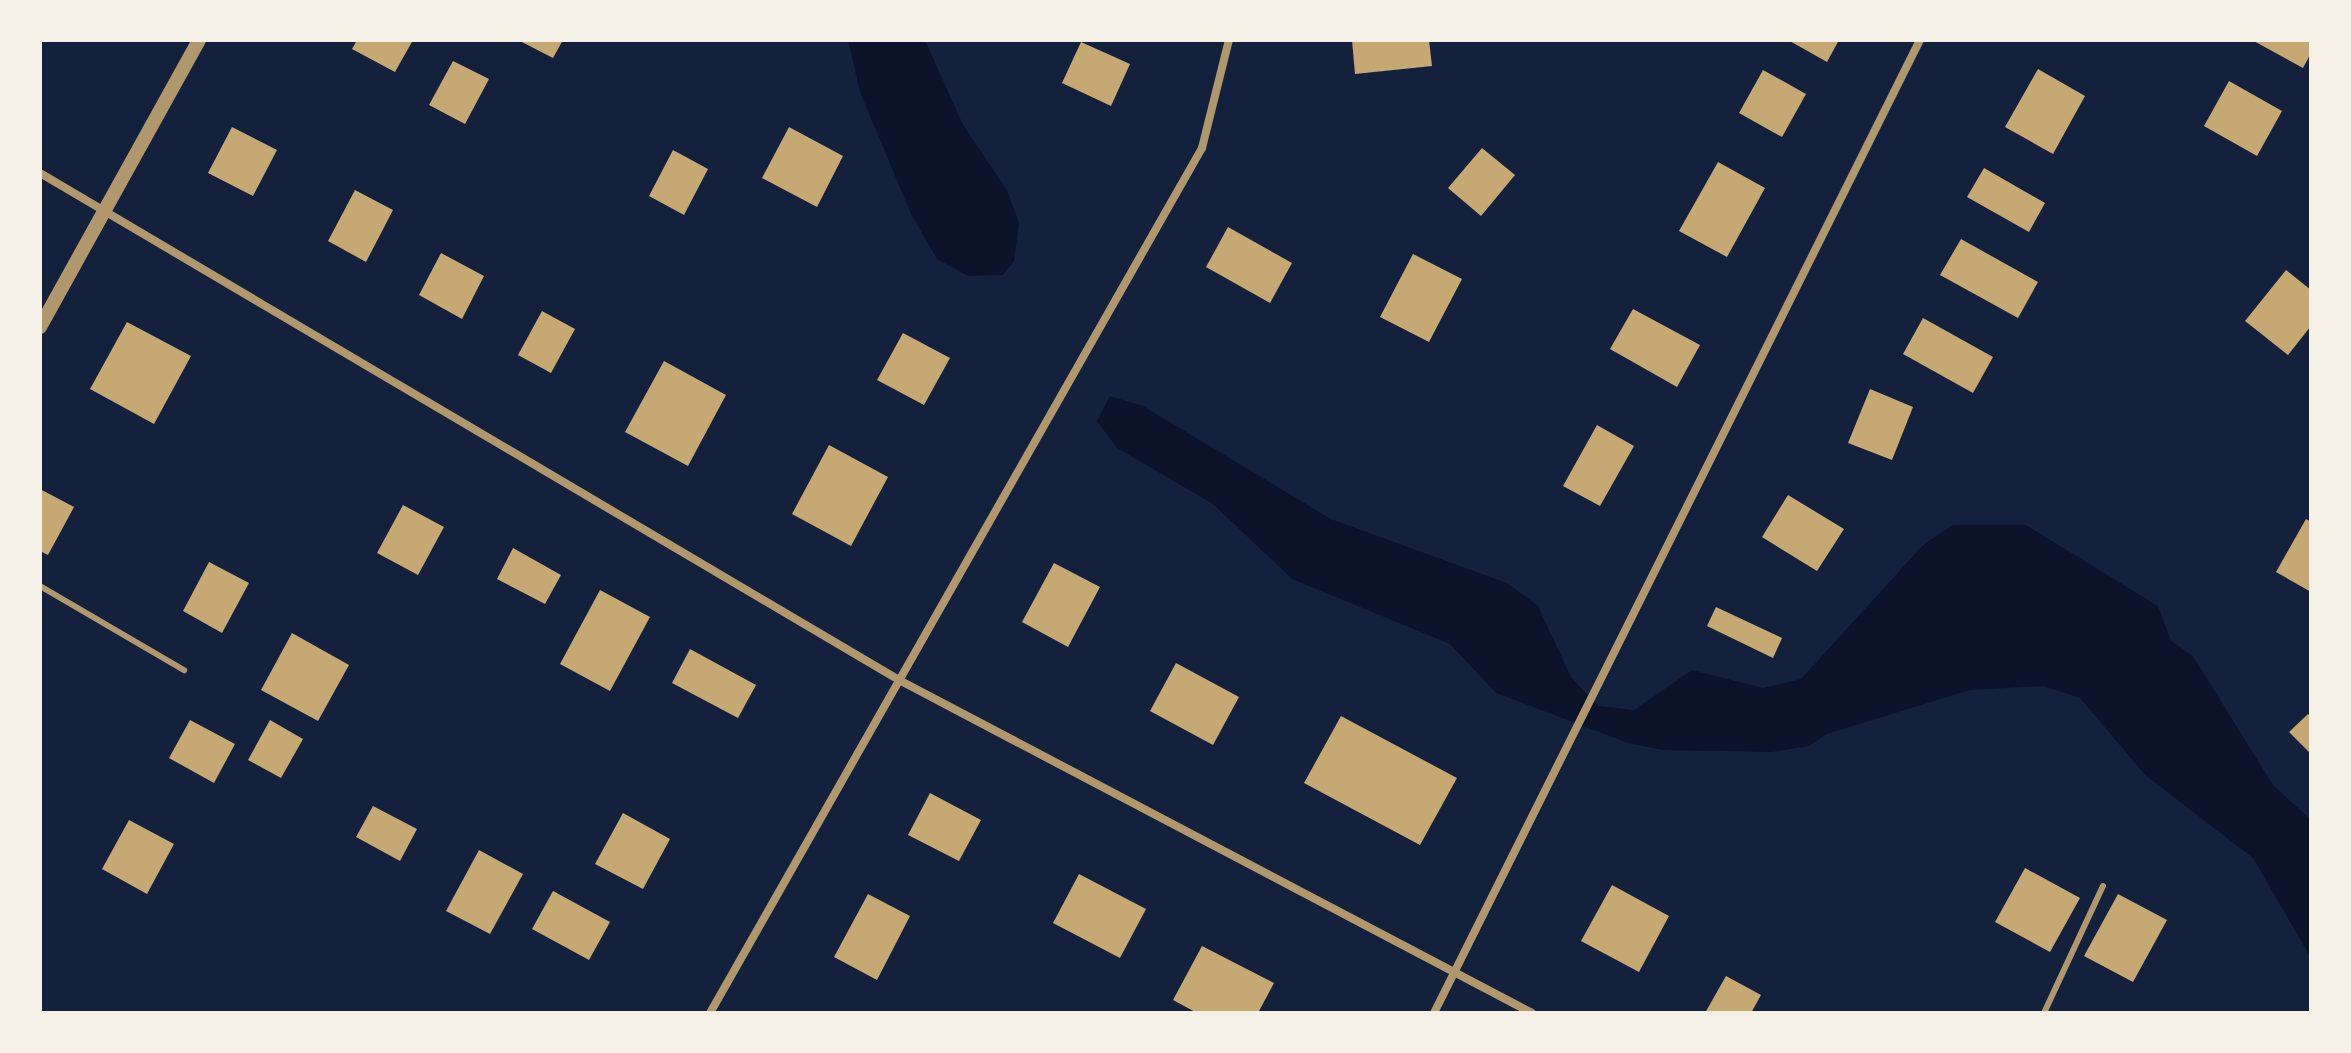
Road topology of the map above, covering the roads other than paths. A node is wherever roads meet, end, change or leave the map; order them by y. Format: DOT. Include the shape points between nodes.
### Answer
graph roads {
  1 [pos="199,40"];
  2 [pos="1229,40"];
  3 [pos="1920,40"];
  4 [pos="40,173"];
  5 [pos="105,211"];
  6 [pos="40,327"];
  7 [pos="40,586"];
  8 [pos="184,670"];
  9 [pos="899,680"];
  10 [pos="2103,886"];
  11 [pos="1455,972"];
  12 [pos="710,1013"];
  13 [pos="1434,1013"];
  14 [pos="1532,1013"];
  15 [pos="2044,1013"];
  1 -- 5 [label="street"];
  2 -- 9 [label="street" via="1202,148"];
  3 -- 11 [label="street"];
  4 -- 5 [label="street"];
  5 -- 6 [label="street"];
  5 -- 9 [label="street"];
  7 -- 8 [label="lane"];
  9 -- 11 [label="street"];
  9 -- 12 [label="street"];
  10 -- 15 [label="lane"];
  11 -- 13 [label="street"];
  11 -- 14 [label="street"];
}
